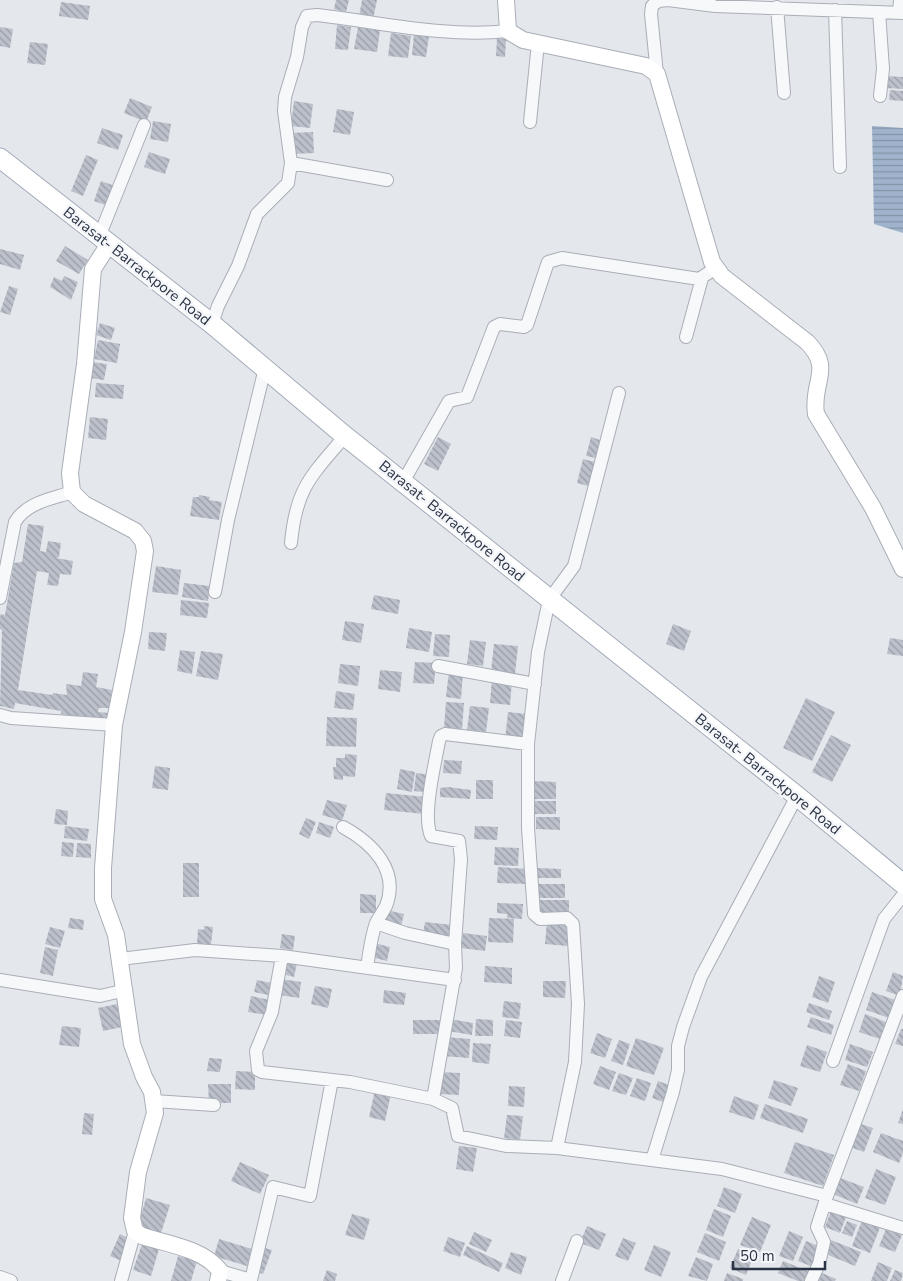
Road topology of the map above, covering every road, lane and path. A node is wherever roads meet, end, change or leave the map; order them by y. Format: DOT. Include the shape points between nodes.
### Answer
graph roads {
  1 [pos="506,0"];
  2 [pos="900,0"];
  3 [pos="777,7"];
  4 [pos="830,7"];
  5 [pos="879,12"];
  6 [pos="901,13"];
  7 [pos="508,31"];
  8 [pos="538,43"];
  9 [pos="657,74"];
  10 [pos="784,93"];
  11 [pos="880,96"];
  12 [pos="530,122"];
  13 [pos="144,124"];
  14 [pos="0,158"];
  15 [pos="291,163"];
  16 [pos="840,167"];
  17 [pos="387,180"];
  18 [pos="104,241"];
  19 [pos="716,268"];
  20 [pos="702,278"];
  21 [pos="212,324"];
  22 [pos="686,337"];
  23 [pos="266,368"];
  24 [pos="619,393"];
  25 [pos="345,436"];
  26 [pos="403,482"];
  27 [pos="72,492"];
  28 [pos="291,543"];
  29 [pos="903,569"];
  30 [pos="215,592"];
  31 [pos="0,598"];
  32 [pos="549,600"];
  33 [pos="438,666"];
  34 [pos="535,684"];
  35 [pos="0,715"];
  36 [pos="114,726"];
  37 [pos="528,744"];
  38 [pos="797,796"];
  39 [pos="343,827"];
  40 [pos="903,884"];
  41 [pos="903,896"];
  42 [pos="376,923"];
  43 [pos="455,944"];
  44 [pos="282,956"];
  45 [pos="120,959"];
  46 [pos="366,968"];
  47 [pos="0,980"];
  48 [pos="454,980"];
  49 [pos="126,990"];
  50 [pos="903,996"];
  51 [pos="833,1061"];
  52 [pos="332,1080"];
  53 [pos="433,1099"];
  54 [pos="154,1101"];
  55 [pos="214,1104"];
  56 [pos="556,1148"];
  57 [pos="652,1160"];
  58 [pos="826,1200"];
  59 [pos="903,1228"];
  60 [pos="135,1231"];
  61 [pos="577,1241"];
  62 [pos="219,1276"];
  63 [pos="0,1277"];
  64 [pos="11,1281"];
  65 [pos="121,1281"];
  66 [pos="562,1281"];
  67 [pos="811,1281"];
  1 -- 7 [label="street"];
  2 -- 6 [label="street"];
  3 -- 4 [label="street"];
  3 -- 9 [label="street" via="658,1 652,6 651,14"];
  3 -- 10 [label="street"];
  4 -- 5 [label="street"];
  4 -- 16 [label="street"];
  5 -- 6 [label="street"];
  5 -- 11 [label="street" via="883,68"];
  7 -- 8 [label="street" via="523,40"];
  7 -- 15 [label="street" via="421,29 307,16 285,97"];
  8 -- 9 [label="street" via="646,66"];
  8 -- 12 [label="street"];
  9 -- 19 [label="street"];
  13 -- 18 [label="street"];
  14 -- 18 [label="main road, Barasat- Barrackpore Road"];
  15 -- 17 [label="street"];
  15 -- 21 [label="street" via="288,183 258,214"];
  18 -- 21 [label="main road, Barasat- Barrackpore Road"];
  18 -- 27 [label="street" via="93,269 85,364 70,473"];
  19 -- 20 [label="street"];
  19 -- 29 [label="street" via="806,342 818,356 821,370 814,400 816,414 873,508"];
  20 -- 22 [label="street"];
  20 -- 26 [label="street" via="562,258 548,262 528,325 500,324 494,327 467,397 449,401"];
  21 -- 23 [label="main road, Barasat- Barrackpore Road"];
  23 -- 25 [label="main road, Barasat- Barrackpore Road"];
  23 -- 30 [label="street" via="228,520"];
  24 -- 32 [label="street" via="574,566"];
  25 -- 26 [label="main road, Barasat- Barrackpore Road"];
  25 -- 28 [label="street" via="302,490 293,515"];
  26 -- 32 [label="main road, Barasat- Barrackpore Road"];
  27 -- 31 [label="street" via="27,508 20,514 15,522"];
  27 -- 36 [label="street" via="84,504 135,530 145,551"];
  32 -- 34 [label="street"];
  32 -- 38 [label="main road, Barasat- Barrackpore Road"];
  33 -- 34 [label="street"];
  34 -- 37 [label="street"];
  35 -- 36 [label="street"];
  36 -- 45 [label="street" via="103,899 116,935"];
  37 -- 43 [label="street" via="445,734 439,741 428,830 431,836 456,840 460,844"];
  37 -- 56 [label="street" via="528,828 534,914 540,919 567,918 573,924 578,1004 575,1062"];
  38 -- 40 [label="main road, Barasat- Barrackpore Road"];
  38 -- 57 [label="street" via="701,977 682,1027 678,1070"];
  39 -- 42 [label="street" via="361,837 387,866 388,898"];
  41 -- 51 [label="street" via="884,919"];
  42 -- 43 [label="street"];
  42 -- 46 [label="street"];
  43 -- 48 [label="street"];
  44 -- 45 [label="street" via="195,950"];
  44 -- 46 [label="street"];
  44 -- 52 [label="street" via="272,1012 256,1051 258,1070"];
  45 -- 49 [label="street"];
  46 -- 48 [label="street"];
  47 -- 49 [label="street" via="100,996"];
  48 -- 53 [label="street"];
  49 -- 54 [label="street" via="132,1044"];
  50 -- 58 [label="street"];
  52 -- 53 [label="street"];
  52 -- 62 [label="street" via="310,1196 273,1187 251,1280"];
  53 -- 56 [label="street" via="452,1108 455,1129 464,1139 506,1146"];
  54 -- 55 [label="street"];
  54 -- 60 [label="street" via="155,1113 138,1172 132,1218"];
  56 -- 57 [label="street"];
  57 -- 58 [label="street" via="722,1168"];
  58 -- 59 [label="street"];
  58 -- 67 [label="street" via="817,1227 824,1242 820,1264"];
  60 -- 62 [label="street" via="213,1262"];
  60 -- 65 [label="street"];
  61 -- 66 [label="street"];
  63 -- 64 [label="street"];
}
